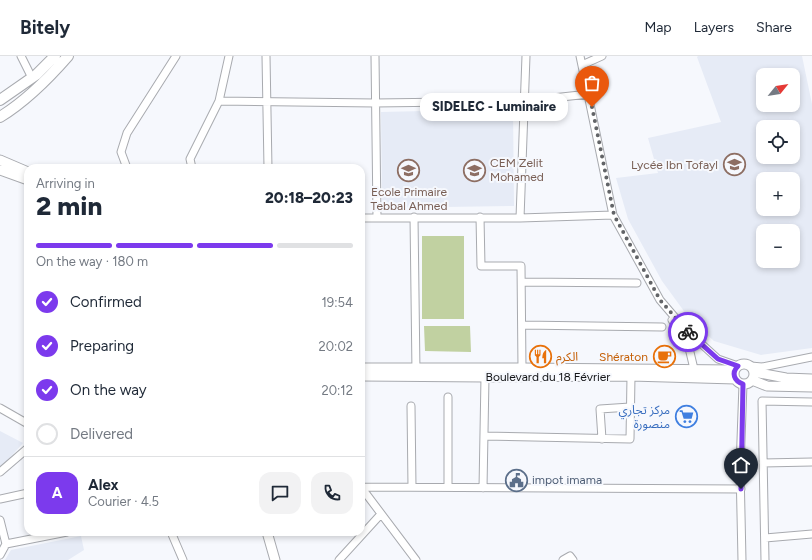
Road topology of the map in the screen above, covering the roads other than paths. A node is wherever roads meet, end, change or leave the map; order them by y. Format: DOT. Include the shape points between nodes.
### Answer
graph roads {
  1 [pos="22,56"];
  2 [pos="55,56"];
  3 [pos="68,56"];
  4 [pos="176,56"];
  5 [pos="229,56"];
  6 [pos="266,56"];
  7 [pos="375,56"];
  8 [pos="526,56"];
  9 [pos="580,56"];
  10 [pos="602,56"];
  11 [pos="582,65"];
  12 [pos="32,78"];
  13 [pos="588,94"];
  14 [pos="0,100"];
  15 [pos="219,101"];
  16 [pos="524,101"];
  17 [pos="267,102"];
  18 [pos="375,103"];
  19 [pos="2,117"];
  20 [pos="0,160"];
  21 [pos="126,164"];
  22 [pos="191,164"];
  23 [pos="268,164"];
  24 [pos="0,170"];
  25 [pos="24,170"];
  26 [pos="24,179"];
  27 [pos="614,215"];
  28 [pos="377,217"];
  29 [pos="414,217"];
  30 [pos="480,217"];
  31 [pos="365,218"];
  32 [pos="520,218"];
  33 [pos="522,282"];
  34 [pos="637,283"];
  35 [pos="660,300"];
  36 [pos="522,325"];
  37 [pos="662,327"];
  38 [pos="812,357"];
  39 [pos="365,368"];
  40 [pos="522,368"];
  41 [pos="694,369"];
  42 [pos="736,371"];
  43 [pos="416,372"];
  44 [pos="753,373"];
  45 [pos="365,376"];
  46 [pos="631,376"];
  47 [pos="485,378"];
  48 [pos="812,379"];
  49 [pos="743,384"];
  50 [pos="812,387"];
  51 [pos="448,397"];
  52 [pos="812,402"];
  53 [pos="411,406"];
  54 [pos="630,407"];
  55 [pos="0,408"];
  56 [pos="24,422"];
  57 [pos="484,436"];
  58 [pos="602,439"];
  59 [pos="24,451"];
  60 [pos="812,462"];
  61 [pos="763,463"];
  62 [pos="0,472"];
  63 [pos="365,487"];
  64 [pos="412,487"];
  65 [pos="448,487"];
  66 [pos="483,488"];
  67 [pos="741,489"];
  68 [pos="365,492"];
  69 [pos="24,493"];
  70 [pos="0,499"];
  71 [pos="381,514"];
  72 [pos="0,520"];
  73 [pos="365,532"];
  74 [pos="812,534"];
  75 [pos="47,536"];
  76 [pos="173,536"];
  77 [pos="268,536"];
  78 [pos="361,536"];
  79 [pos="765,538"];
  80 [pos="6,544"];
  81 [pos="0,555"];
  82 [pos="183,560"];
  83 [pos="275,560"];
  84 [pos="339,560"];
  85 [pos="416,560"];
  86 [pos="563,560"];
  87 [pos="573,560"];
  88 [pos="742,560"];
  89 [pos="765,560"];
  1 -- 12 [label="street"];
  2 -- 12 [label="highway"];
  3 -- 19 [label="highway" via="31,94"];
  4 -- 21 [label="street" via="127,133 121,152"];
  5 -- 15 [label="street"];
  6 -- 17 [label="street"];
  7 -- 18 [label="street"];
  8 -- 16 [label="street"];
  9 -- 11 [label="street"];
  10 -- 11 [label="street"];
  11 -- 13 [label="street"];
  12 -- 14 [label="highway"];
  13 -- 16 [label="street"];
  13 -- 27 [label="street"];
  15 -- 17 [label="street"];
  15 -- 22 [label="street" via="190,159"];
  16 -- 18 [label="street"];
  16 -- 32 [label="street"];
  17 -- 18 [label="street"];
  17 -- 23 [label="street"];
  18 -- 28 [label="street"];
  20 -- 25 [label="main road"];
  24 -- 26 [label="main road"];
  27 -- 32 [label="street"];
  27 -- 35 [label="street"];
  28 -- 29 [label="street"];
  28 -- 31 [label="street"];
  29 -- 30 [label="street"];
  29 -- 43 [label="street"];
  30 -- 32 [label="street"];
  30 -- 33 [label="street" via="481,266 522,266"];
  33 -- 34 [label="street"];
  33 -- 36 [label="street"];
  35 -- 41 [label="street" via="689,348"];
  35 -- 42 [label="street" via="684,328 718,359"];
  36 -- 37 [label="street"];
  36 -- 40 [label="street"];
  38 -- 44 [label="street" via="762,367"];
  39 -- 43 [label="main road, Boulevard du 18 Février"];
  40 -- 41 [label="main road, Boulevard du 18 Février"];
  40 -- 43 [label="main road, Boulevard du 18 Février"];
  41 -- 42 [label="main road, Boulevard du 18 Février"];
  42 -- 44 [label="main road" via="743,364"];
  42 -- 46 [label="main road, Boulevard du 18 Février"];
  42 -- 49 [label="main road" via="740,383"];
  43 -- 45 [label="main road, Boulevard du 18 Février"];
  43 -- 47 [label="main road, Boulevard du 18 Février"];
  44 -- 48 [label="main road"];
  44 -- 49 [label="main road" via="746,384"];
  44 -- 50 [label="main road" via="768,386"];
  46 -- 47 [label="main road, Boulevard du 18 Février"];
  46 -- 54 [label="street"];
  47 -- 57 [label="street"];
  49 -- 67 [label="street"];
  51 -- 65 [label="street"];
  52 -- 61 [label="street" via="762,400"];
  53 -- 64 [label="street"];
  54 -- 58 [label="street" via="630,439"];
  54 -- 58 [label="street" via="600,409"];
  55 -- 56 [label="street"];
  57 -- 58 [label="street"];
  57 -- 66 [label="street"];
  59 -- 62 [label="street"];
  60 -- 61 [label="street"];
  61 -- 79 [label="street"];
  63 -- 64 [label="street"];
  64 -- 65 [label="street"];
  65 -- 66 [label="street"];
  66 -- 67 [label="street"];
  67 -- 88 [label="street"];
  68 -- 71 [label="street"];
  69 -- 70 [label="street"];
  71 -- 73 [label="street"];
  71 -- 85 [label="street"];
  72 -- 80 [label="street"];
  74 -- 79 [label="street"];
  75 -- 80 [label="street"];
  76 -- 82 [label="street"];
  77 -- 83 [label="main road"];
  78 -- 84 [label="street"];
  79 -- 89 [label="street"];
  80 -- 81 [label="street"];
  86 -- 87 [label="street" via="570,556"];
}
